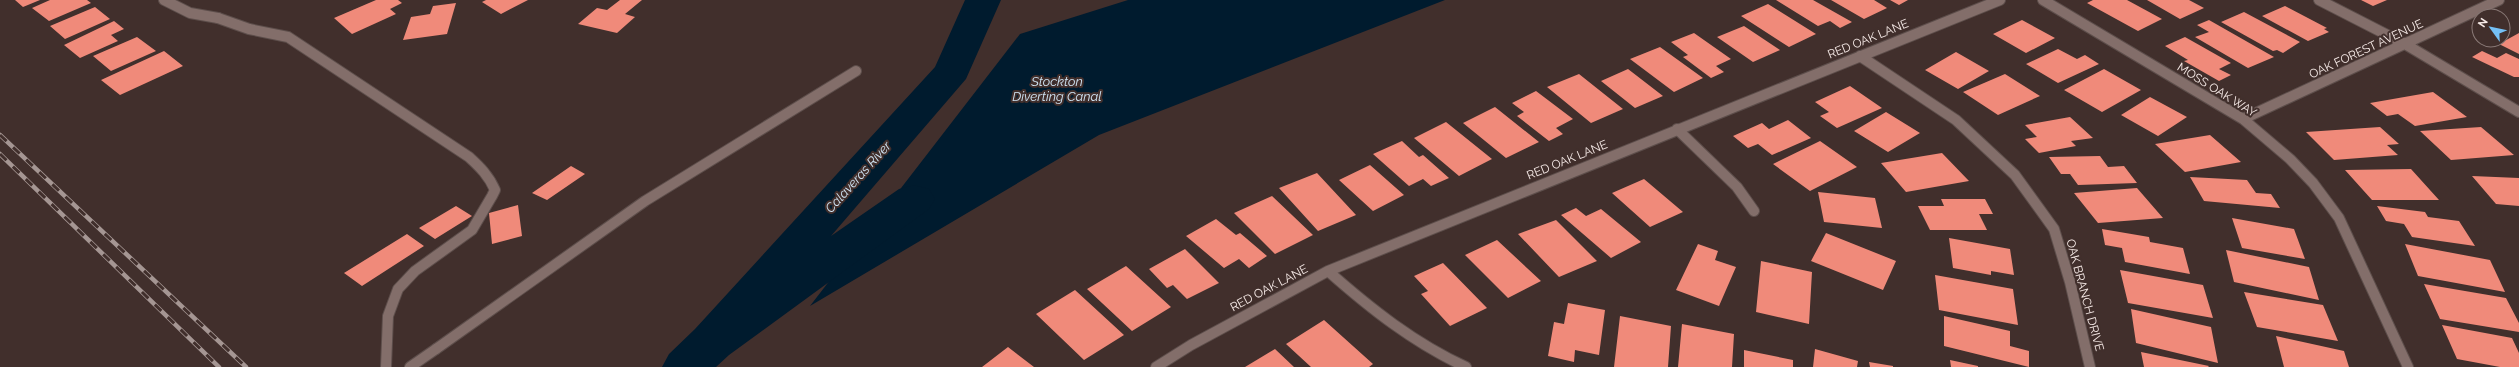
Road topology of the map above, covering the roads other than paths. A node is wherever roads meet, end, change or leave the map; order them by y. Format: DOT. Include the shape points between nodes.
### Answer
graph roads {
  1 [pos="164,0"];
  2 [pos="2000,0"];
  3 [pos="2043,0"];
  4 [pos="2319,0"];
  5 [pos="2499,0"];
  6 [pos="2405,44"];
  7 [pos="1860,56"];
  8 [pos="856,71"];
  9 [pos="2519,112"];
  10 [pos="2244,119"];
  11 [pos="1677,129"];
  12 [pos="1754,211"];
  13 [pos="1328,271"];
  14 [pos="386,367"];
  15 [pos="410,367"];
  16 [pos="1156,367"];
  17 [pos="1466,367"];
  18 [pos="2090,367"];
  19 [pos="2408,367"];
  1 -- 14 [label="street" via="175,8 195,16 218,18 288,37 469,157 491,180 494,190 469,233 419,268 398,289 392,301 386,340"];
  2 -- 7 [label="street, RED OAK LANE"];
  3 -- 10 [label="street, MOSS OAK WAY"];
  4 -- 6 [label="street"];
  5 -- 6 [label="street, OAK FOREST AVENUE"];
  6 -- 9 [label="street"];
  6 -- 10 [label="street, OAK FOREST AVENUE"];
  7 -- 11 [label="street, RED OAK LANE"];
  7 -- 18 [label="street, OAK BRANCH DRIVE" via="1956,120 2015,175 2054,229 2070,282"];
  8 -- 15 [label="street" via="645,201"];
  10 -- 19 [label="street, MOSS OAK WAY" via="2290,159 2313,183 2339,218"];
  11 -- 12 [label="street" via="1738,187"];
  11 -- 13 [label="street, RED OAK LANE"];
  13 -- 16 [label="street, RED OAK LANE" via="1191,345"];
  13 -- 17 [label="street" via="1407,336"];
}
